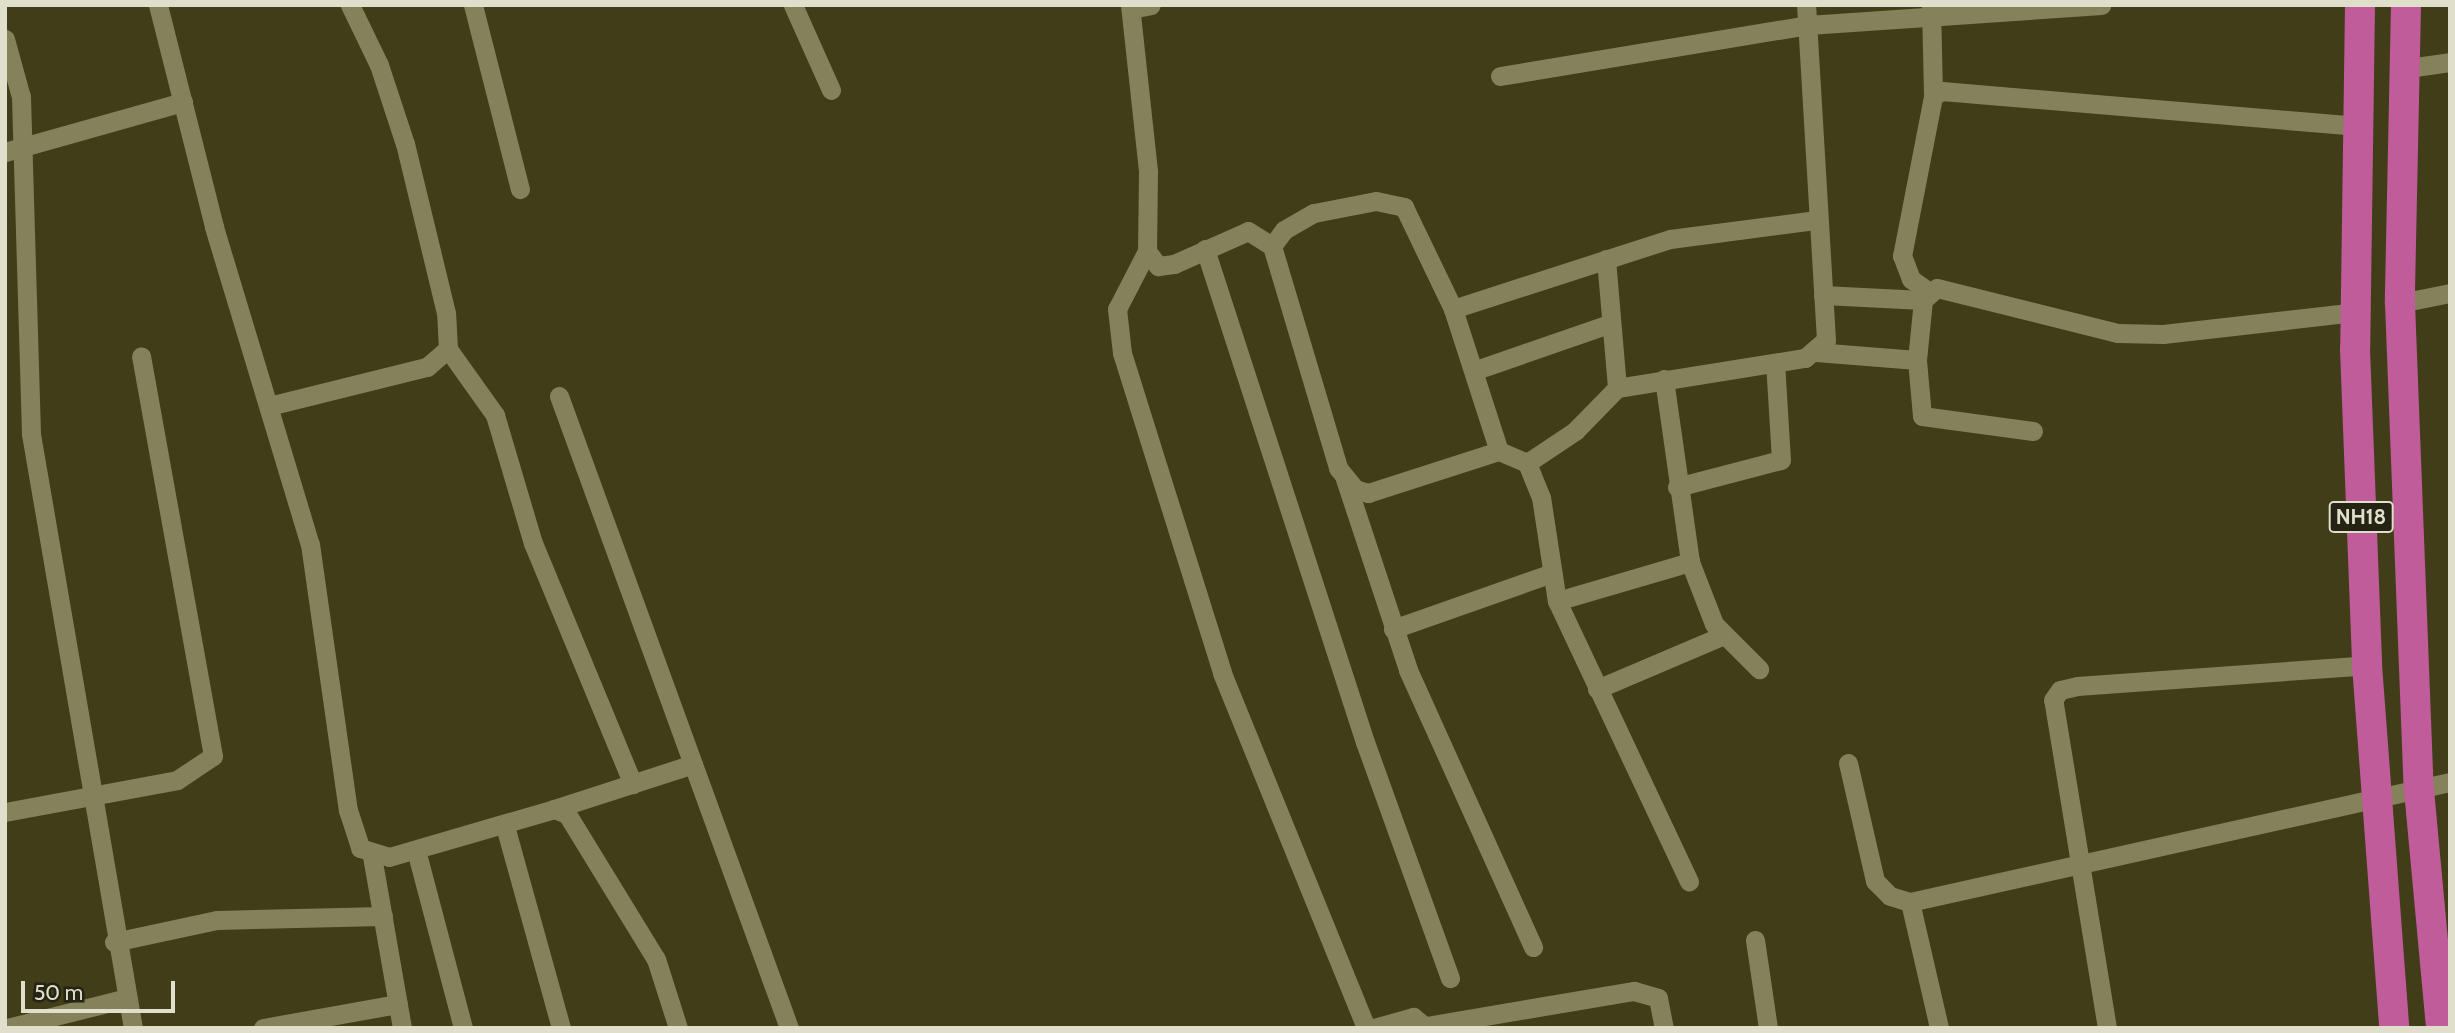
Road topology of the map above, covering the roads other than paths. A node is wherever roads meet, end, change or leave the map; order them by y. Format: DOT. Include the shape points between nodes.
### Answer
graph roads {
  1 [pos="158,5"];
  2 [pos="350,5"];
  3 [pos="473,5"];
  4 [pos="793,5"];
  5 [pos="1151,5"];
  6 [pos="1806,5"];
  7 [pos="2101,5"];
  8 [pos="2360,5"];
  9 [pos="2406,5"];
  10 [pos="1130,7"];
  11 [pos="1931,11"];
  12 [pos="1808,25"];
  13 [pos="5,39"];
  14 [pos="2450,62"];
  15 [pos="2401,69"];
  16 [pos="1500,76"];
  17 [pos="831,90"];
  18 [pos="1933,96"];
  19 [pos="183,103"];
  20 [pos="2357,126"];
  21 [pos="14,149"];
  22 [pos="520,189"];
  23 [pos="1817,220"];
  24 [pos="1272,246"];
  25 [pos="1205,250"];
  26 [pos="1147,251"];
  27 [pos="1606,259"];
  28 [pos="2450,293"];
  29 [pos="1822,295"];
  30 [pos="1926,296"];
  31 [pos="2400,303"];
  32 [pos="1453,309"];
  33 [pos="2356,312"];
  34 [pos="1609,324"];
  35 [pos="448,349"];
  36 [pos="1816,352"];
  37 [pos="141,356"];
  38 [pos="25,357"];
  39 [pos="1917,360"];
  40 [pos="5,363"];
  41 [pos="1775,363"];
  42 [pos="1476,370"];
  43 [pos="1664,379"];
  44 [pos="1617,388"];
  45 [pos="559,396"];
  46 [pos="268,406"];
  47 [pos="2033,431"];
  48 [pos="1499,451"];
  49 [pos="1528,463"];
  50 [pos="1345,480"];
  51 [pos="1677,487"];
  52 [pos="1690,562"];
  53 [pos="1552,573"];
  54 [pos="2364,590"];
  55 [pos="2411,591"];
  56 [pos="1557,601"];
  57 [pos="1393,629"];
  58 [pos="1724,635"];
  59 [pos="2367,666"];
  60 [pos="1759,669"];
  61 [pos="1597,689"];
  62 [pos="1847,763"];
  63 [pos="693,764"];
  64 [pos="2450,782"];
  65 [pos="633,784"];
  66 [pos="2419,790"];
  67 [pos="89,794"];
  68 [pos="2376,801"];
  69 [pos="554,809"];
  70 [pos="5,812"];
  71 [pos="505,825"];
  72 [pos="416,850"];
  73 [pos="372,856"];
  74 [pos="2077,863"];
  75 [pos="1689,882"];
  76 [pos="1910,902"];
  77 [pos="383,916"];
  78 [pos="1755,940"];
  79 [pos="114,942"];
  80 [pos="1533,947"];
  81 [pos="1450,978"];
  82 [pos="127,998"];
  83 [pos="398,1004"];
  84 [pos="1427,1027"];
  85 [pos="7,1028"];
  86 [pos="133,1028"];
  87 [pos="263,1028"];
  88 [pos="402,1028"];
  89 [pos="463,1028"];
  90 [pos="561,1028"];
  91 [pos="678,1028"];
  92 [pos="789,1028"];
  93 [pos="1367,1028"];
  94 [pos="1374,1028"];
  95 [pos="1664,1028"];
  96 [pos="1768,1028"];
  97 [pos="1939,1028"];
  98 [pos="2108,1028"];
  99 [pos="2394,1028"];
  100 [pos="2441,1028"];
  1 -- 19 [label="street"];
  2 -- 35 [label="street" via="379,65 405,144 446,313"];
  3 -- 22 [label="street"];
  4 -- 17 [label="street"];
  5 -- 10 [label="street"];
  6 -- 12 [label="street"];
  7 -- 11 [label="street"];
  8 -- 20 [label="highway, NH18"];
  9 -- 15 [label="highway, NH18"];
  10 -- 26 [label="street" via="1148,172"];
  11 -- 12 [label="street"];
  11 -- 18 [label="street"];
  12 -- 16 [label="street"];
  12 -- 23 [label="street"];
  13 -- 21 [label="street" via="21,97"];
  14 -- 15 [label="street"];
  15 -- 31 [label="highway, NH18"];
  18 -- 20 [label="street" via="1949,91"];
  18 -- 30 [label="street" via="1902,256 1911,279"];
  19 -- 21 [label="street"];
  19 -- 46 [label="street"];
  20 -- 33 [label="highway, NH18"];
  21 -- 38 [label="street"];
  23 -- 27 [label="street" via="1670,239"];
  23 -- 29 [label="street"];
  24 -- 25 [label="street" via="1248,231"];
  24 -- 32 [label="street" via="1284,230 1314,213 1390,201 1413,218"];
  24 -- 50 [label="street"];
  25 -- 26 [label="street" via="1158,266"];
  25 -- 81 [label="street" via="1365,742"];
  26 -- 93 [label="street" via="1117,309 1122,353 1222,673"];
  27 -- 32 [label="street"];
  27 -- 34 [label="street"];
  28 -- 31 [label="street"];
  29 -- 30 [label="street"];
  29 -- 36 [label="street" via="1826,340"];
  30 -- 33 [label="street" via="1950,290 2117,333 2162,334"];
  30 -- 39 [label="street"];
  31 -- 55 [label="highway, NH18"];
  32 -- 42 [label="street"];
  33 -- 54 [label="highway, NH18"];
  34 -- 42 [label="street"];
  34 -- 44 [label="street"];
  35 -- 46 [label="street" via="427,368"];
  35 -- 65 [label="street" via="495,415 533,543"];
  36 -- 39 [label="street"];
  36 -- 41 [label="street"];
  37 -- 67 [label="street" via="213,756 177,780"];
  38 -- 40 [label="street"];
  38 -- 67 [label="street" via="31,434"];
  39 -- 47 [label="street" via="1922,416"];
  41 -- 43 [label="street"];
  41 -- 51 [label="street" via="1781,460"];
  42 -- 48 [label="street"];
  43 -- 44 [label="street"];
  43 -- 51 [label="street"];
  44 -- 49 [label="street" via="1576,431"];
  45 -- 63 [label="street"];
  46 -- 73 [label="street" via="310,544 354,835"];
  48 -- 49 [label="street"];
  48 -- 50 [label="street" via="1368,493"];
  49 -- 53 [label="street" via="1541,497"];
  50 -- 57 [label="street"];
  51 -- 52 [label="street"];
  52 -- 56 [label="street"];
  52 -- 58 [label="street"];
  53 -- 56 [label="street"];
  53 -- 57 [label="street"];
  54 -- 55 [label="highway"];
  54 -- 59 [label="highway, NH18"];
  55 -- 66 [label="highway, NH18"];
  56 -- 61 [label="street"];
  57 -- 80 [label="street"];
  58 -- 60 [label="street"];
  58 -- 61 [label="street"];
  59 -- 68 [label="highway, NH18"];
  59 -- 74 [label="street" via="2060,690 2053,719"];
  61 -- 75 [label="street"];
  62 -- 76 [label="street" via="1875,881 1890,896"];
  63 -- 65 [label="street"];
  63 -- 92 [label="street"];
  64 -- 66 [label="street"];
  65 -- 69 [label="street"];
  66 -- 68 [label="street"];
  66 -- 100 [label="highway, NH18"];
  67 -- 70 [label="street"];
  67 -- 79 [label="street"];
  68 -- 74 [label="street"];
  68 -- 99 [label="highway, NH18"];
  69 -- 71 [label="street"];
  69 -- 91 [label="street" via="567,814 656,959"];
  71 -- 72 [label="street"];
  71 -- 90 [label="street"];
  72 -- 73 [label="street"];
  72 -- 89 [label="street"];
  73 -- 77 [label="street"];
  74 -- 76 [label="street"];
  74 -- 98 [label="street"];
  76 -- 97 [label="street"];
  77 -- 79 [label="street" via="217,920"];
  77 -- 83 [label="street"];
  78 -- 96 [label="street"];
  79 -- 82 [label="street"];
  82 -- 85 [label="street"];
  82 -- 86 [label="street"];
  83 -- 87 [label="street"];
  83 -- 88 [label="street"];
  84 -- 94 [label="street" via="1398,1018"];
  84 -- 95 [label="street" via="1634,991 1658,998"];
}
